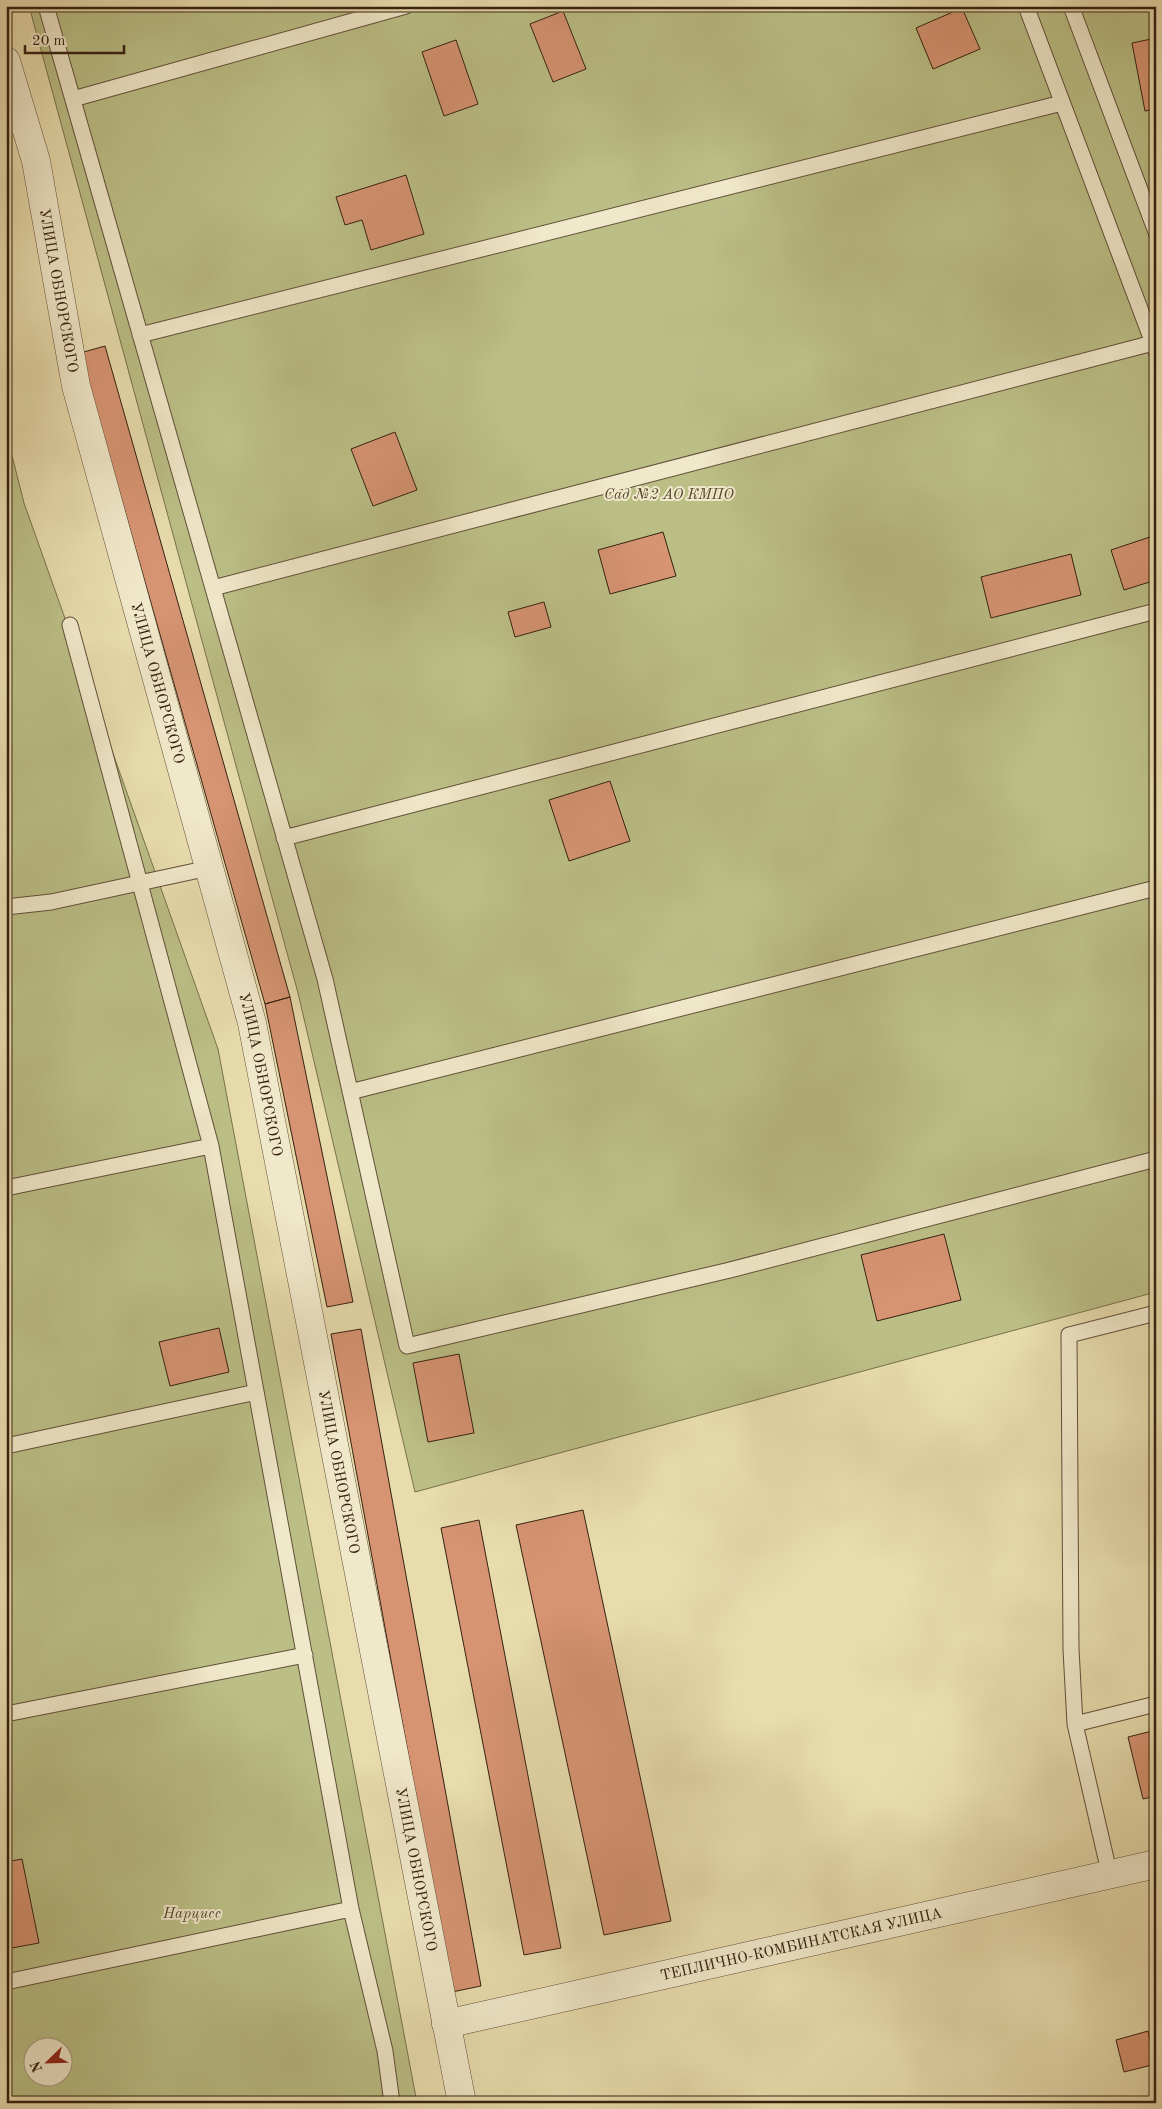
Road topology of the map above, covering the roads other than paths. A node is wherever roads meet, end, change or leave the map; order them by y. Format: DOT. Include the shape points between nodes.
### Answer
graph roads {
  1 [pos="46,6"];
  2 [pos="406,6"];
  3 [pos="1026,6"];
  4 [pos="1071,6"];
  5 [pos="6,61"];
  6 [pos="73,99"];
  7 [pos="1062,103"];
  8 [pos="1156,232"];
  9 [pos="140,335"];
  10 [pos="1154,347"];
  11 [pos="212,588"];
  12 [pos="1156,611"];
  13 [pos="70,625"];
  14 [pos="284,838"];
  15 [pos="209,868"];
  16 [pos="140,883"];
  17 [pos="1156,888"];
  18 [pos="6,907"];
  19 [pos="350,1092"];
  20 [pos="211,1146"];
  21 [pos="1156,1159"];
  22 [pos="6,1188"];
  23 [pos="1156,1313"];
  24 [pos="256,1392"];
  25 [pos="6,1446"];
  26 [pos="305,1655"];
  27 [pos="1156,1704"];
  28 [pos="6,1714"];
  29 [pos="1075,1724"];
  30 [pos="1156,1864"];
  31 [pos="1110,1876"];
  32 [pos="351,1909"];
  33 [pos="6,1982"];
  34 [pos="446,2024"];
  35 [pos="392,2103"];
  36 [pos="462,2103"];
  1 -- 6 [label="lane"];
  2 -- 6 [label="lane"];
  3 -- 7 [label="lane"];
  4 -- 8 [label="lane"];
  5 -- 15 [label="street, УЛИЦА ОБНОРСКОГО" via="36,161 76,386"];
  6 -- 9 [label="lane"];
  7 -- 9 [label="lane"];
  7 -- 10 [label="lane"];
  9 -- 11 [label="lane"];
  10 -- 11 [label="lane"];
  11 -- 14 [label="lane"];
  12 -- 14 [label="lane"];
  13 -- 16 [label="lane"];
  14 -- 19 [label="lane" via="325,979"];
  15 -- 16 [label="lane"];
  15 -- 34 [label="street, УЛИЦА ОБНОРСКОГО" via="252,1022"];
  16 -- 18 [label="lane" via="51,902"];
  16 -- 20 [label="lane"];
  17 -- 19 [label="lane"];
  19 -- 21 [label="lane" via="407,1346 730,1270"];
  20 -- 22 [label="lane"];
  20 -- 24 [label="lane"];
  23 -- 29 [label="lane" via="1069,1334"];
  24 -- 25 [label="lane"];
  24 -- 26 [label="lane"];
  26 -- 28 [label="lane"];
  26 -- 32 [label="lane"];
  27 -- 29 [label="lane"];
  29 -- 31 [label="lane"];
  30 -- 31 [label="street, ТЕПЛИЧНО-КОМБИНАТСКАЯ УЛИЦА"];
  31 -- 34 [label="street, ТЕПЛИЧНО-КОМБИНАТСКАЯ УЛИЦА"];
  32 -- 33 [label="lane"];
  32 -- 35 [label="lane" via="385,2051"];
  34 -- 36 [label="street, УЛИЦА ОБНОРСКОГО"];
}
